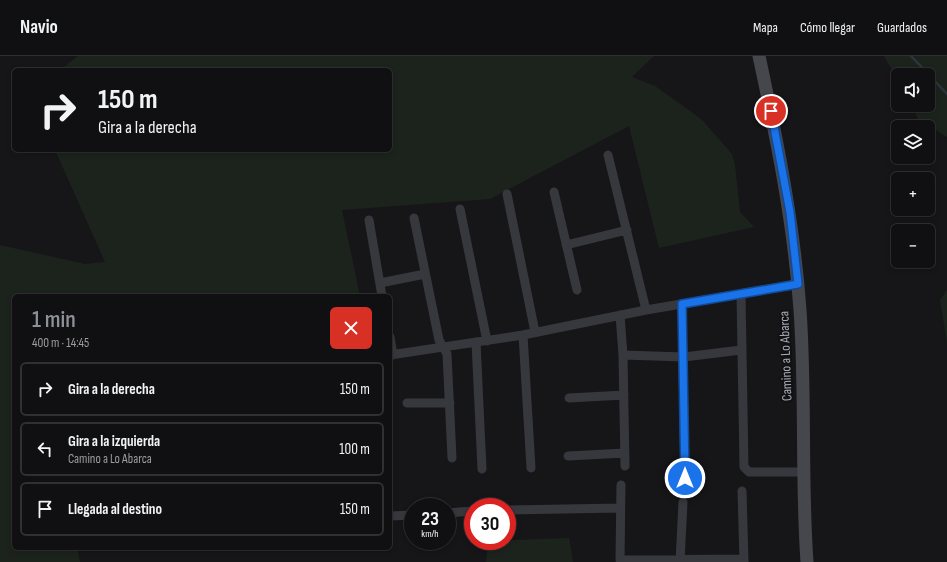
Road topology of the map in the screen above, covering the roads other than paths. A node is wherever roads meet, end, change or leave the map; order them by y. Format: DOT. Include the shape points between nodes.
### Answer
graph roads {
  1 [pos="759,56"];
  2 [pos="608,155"];
  3 [pos="554,192"];
  4 [pos="507,194"];
  5 [pos="460,209"];
  6 [pos="414,218"];
  7 [pos="369,220"];
  8 [pos="627,230"];
  9 [pos="566,245"];
  10 [pos="425,274"];
  11 [pos="380,283"];
  12 [pos="798,284"];
  13 [pos="577,290"];
  14 [pos="382,294"];
  15 [pos="741,294"];
  16 [pos="682,304"];
  17 [pos="646,310"];
  18 [pos="620,315"];
  19 [pos="535,332"];
  20 [pos="523,335"];
  21 [pos="487,341"];
  22 [pos="476,342"];
  23 [pos="443,347"];
  24 [pos="741,350"];
  25 [pos="392,355"];
  26 [pos="623,355"];
  27 [pos="684,357"];
  28 [pos="624,395"];
  29 [pos="569,398"];
  30 [pos="407,403"];
  31 [pos="450,403"];
  32 [pos="625,453"];
  33 [pos="568,456"];
  34 [pos="452,458"];
  35 [pos="625,466"];
  36 [pos="531,468"];
  37 [pos="482,469"];
  38 [pos="803,472"];
  39 [pos="685,478"];
  40 [pos="621,485"];
  41 [pos="742,491"];
  42 [pos="683,502"];
  43 [pos="620,508"];
  44 [pos="516,510"];
  45 [pos="404,515"];
  46 [pos="392,516"];
  47 [pos="744,560"];
  48 [pos="680,561"];
  49 [pos="807,562"];
  1 -- 12 [label="main road, Camino a Lo Abarca" via="785,182"];
  2 -- 8 [label="street"];
  3 -- 9 [label="street"];
  4 -- 19 [label="street"];
  5 -- 21 [label="street"];
  6 -- 10 [label="street"];
  7 -- 11 [label="street"];
  8 -- 9 [label="street"];
  8 -- 17 [label="street"];
  9 -- 13 [label="street"];
  10 -- 11 [label="street"];
  10 -- 23 [label="street" via="439,340"];
  11 -- 14 [label="street"];
  12 -- 15 [label="street"];
  12 -- 38 [label="main road, Camino a Lo Abarca" via="802,350"];
  15 -- 16 [label="street"];
  15 -- 24 [label="street"];
  16 -- 17 [label="street"];
  16 -- 27 [label="street"];
  17 -- 18 [label="street"];
  18 -- 19 [label="street"];
  18 -- 26 [label="street"];
  19 -- 20 [label="street"];
  20 -- 21 [label="street"];
  20 -- 36 [label="street"];
  21 -- 22 [label="street"];
  22 -- 23 [label="street"];
  22 -- 37 [label="street"];
  23 -- 25 [label="street"];
  23 -- 31 [label="street" via="446,354"];
  24 -- 27 [label="street"];
  24 -- 38 [label="street" via="744,468 749,472"];
  26 -- 27 [label="street"];
  26 -- 28 [label="street"];
  27 -- 39 [label="street"];
  28 -- 29 [label="street"];
  28 -- 32 [label="street"];
  30 -- 31 [label="street"];
  31 -- 34 [label="street"];
  32 -- 33 [label="street"];
  32 -- 35 [label="street"];
  38 -- 49 [label="main road, Camino a Lo Abarca"];
  40 -- 43 [label="street"];
  41 -- 47 [label="street"];
  42 -- 48 [label="street"];
  43 -- 44 [label="street"];
  43 -- 48 [label="street" via="620,560"];
  45 -- 46 [label="street"];
  47 -- 48 [label="street"];
}
